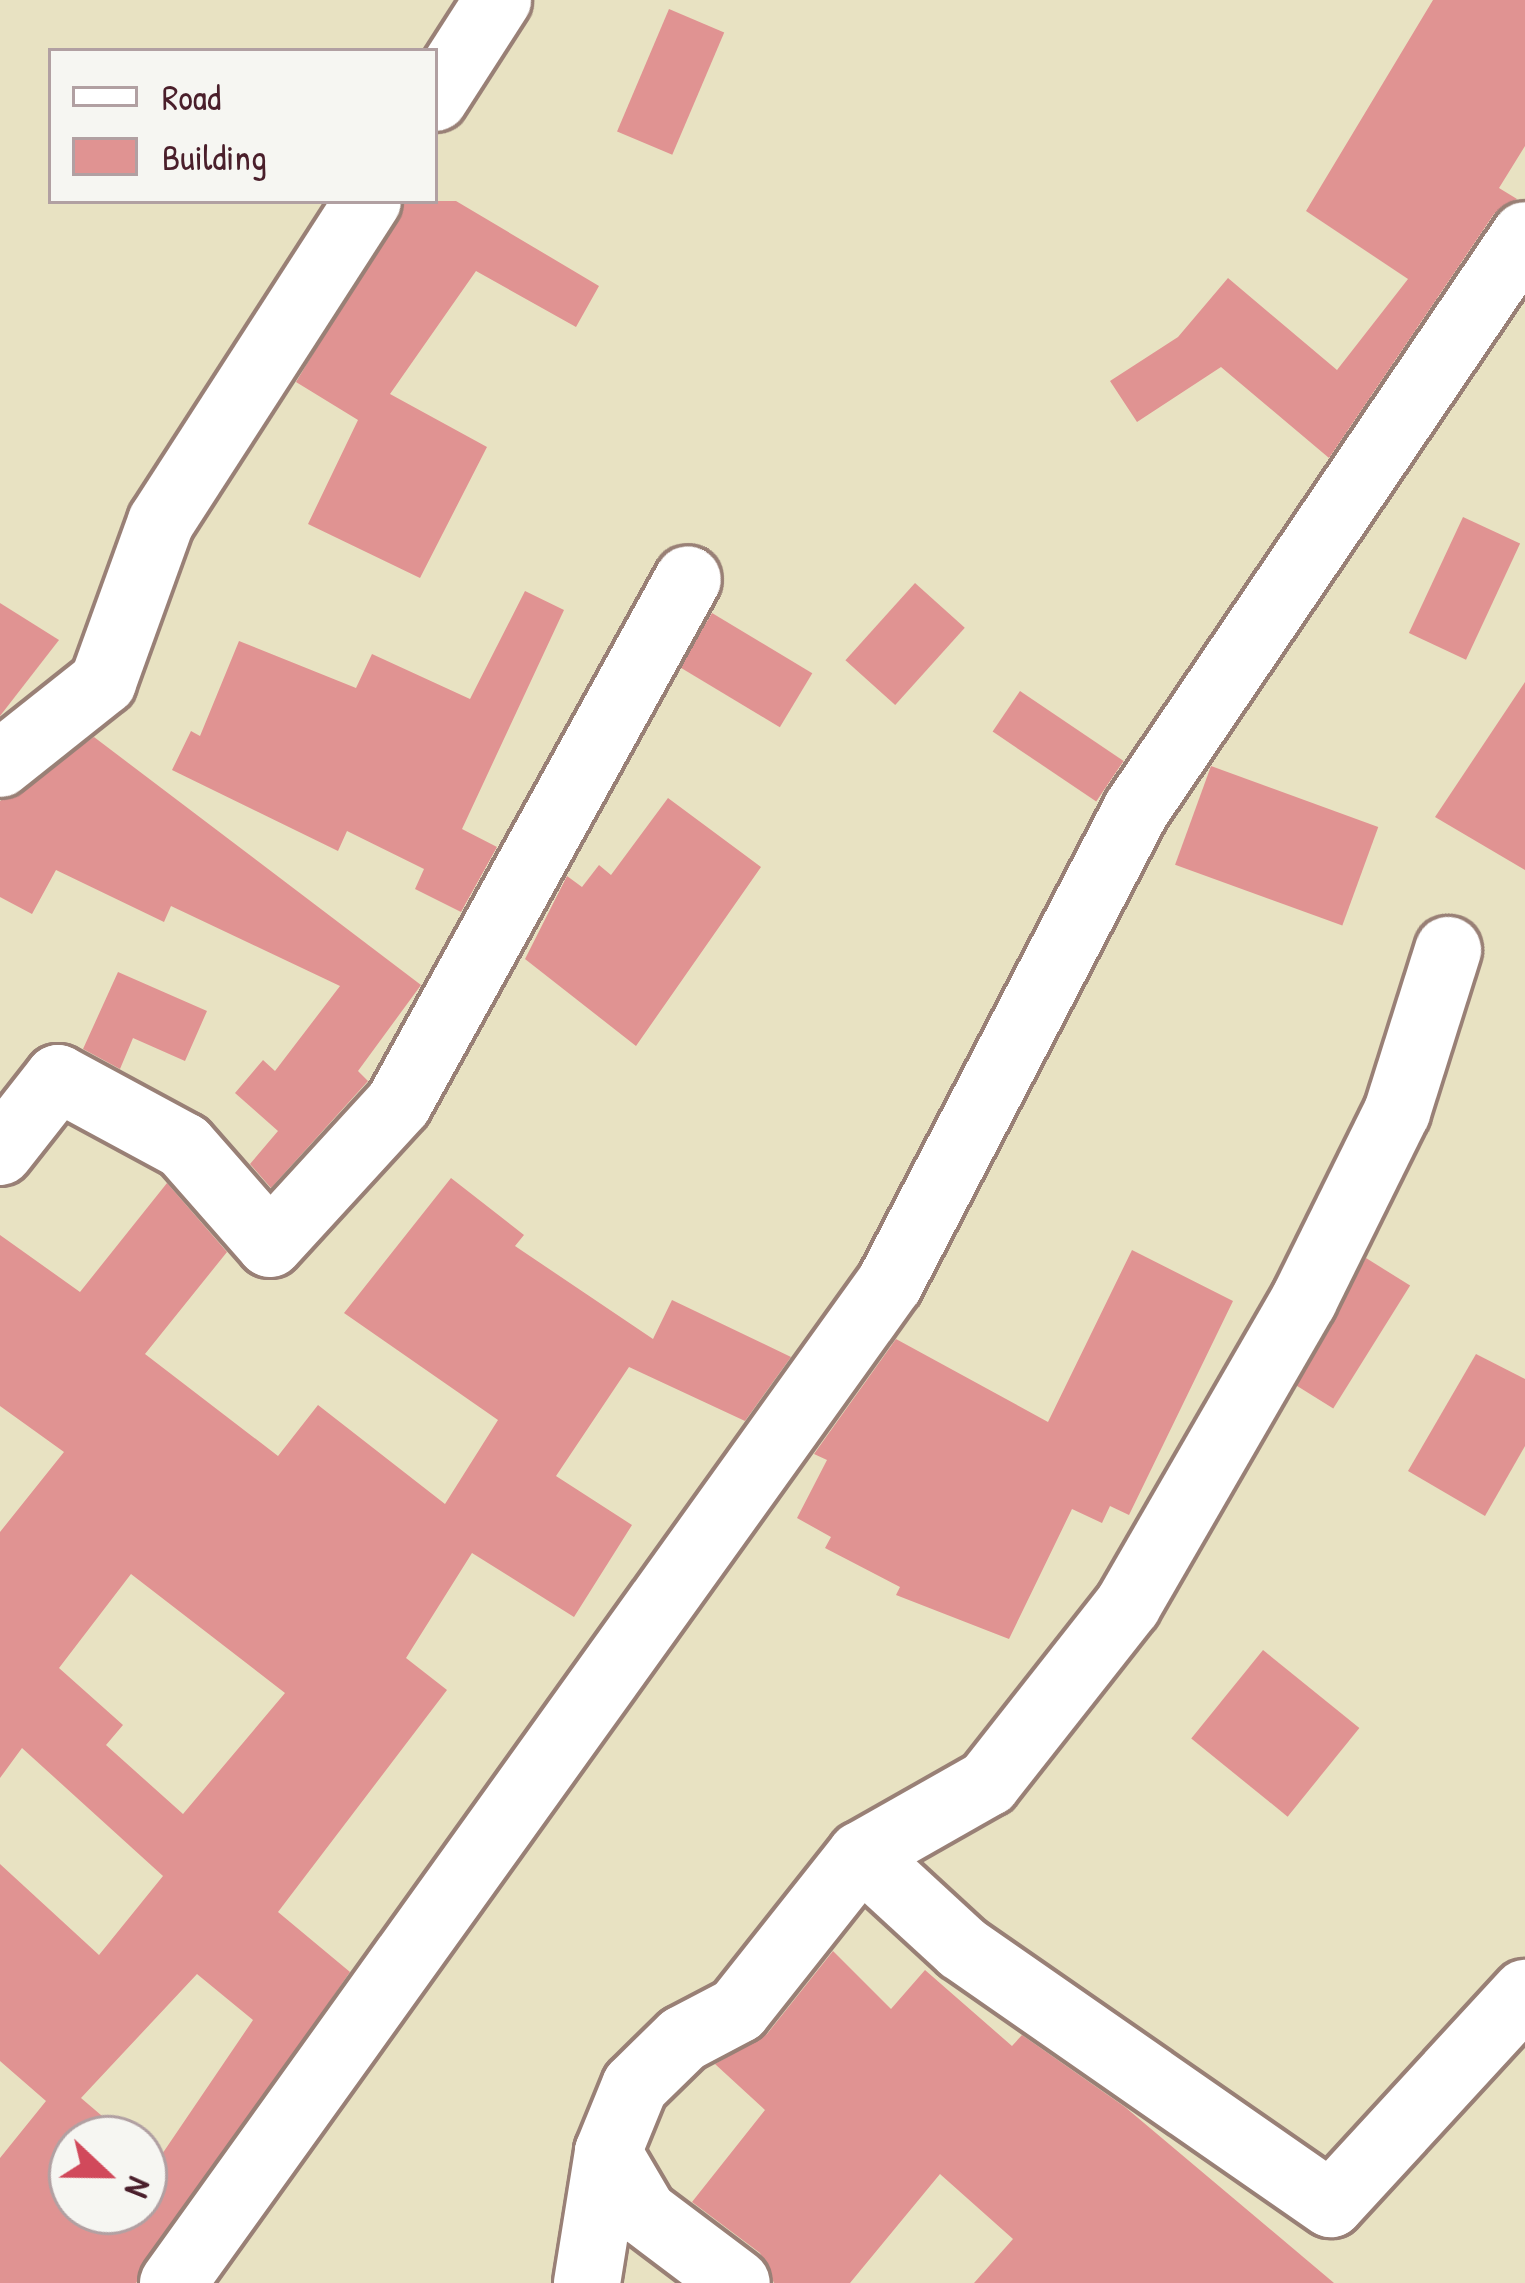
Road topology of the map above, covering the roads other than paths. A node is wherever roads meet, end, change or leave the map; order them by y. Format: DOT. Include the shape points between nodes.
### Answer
graph roads {
  1 [pos="498,0"];
  2 [pos="438,93"];
  3 [pos="366,204"];
  4 [pos="1525,235"];
  5 [pos="688,579"];
  6 [pos="0,764"];
  7 [pos="1448,950"];
  8 [pos="0,1153"];
  9 [pos="861,1855"];
  10 [pos="1525,1994"];
  11 [pos="608,2152"];
  12 [pos="173,2283"];
  13 [pos="586,2283"];
  14 [pos="737,2283"];
  1 -- 2 [label="street"];
  3 -- 6 [label="street" via="161,522 104,682"];
  4 -- 12 [label="street" via="1136,810 890,1283"];
  5 -- 8 [label="street" via="399,1103 270,1244 184,1146 58,1078"];
  7 -- 9 [label="street" via="1386,1133 1128,1605 988,1783"];
  9 -- 10 [label="street" via="962,1948 1292,2187 1331,2204"];
  9 -- 11 [label="street" via="738,2010 683,2039 635,2086"];
  11 -- 13 [label="street"];
  11 -- 14 [label="street" via="644,2213"];
}
